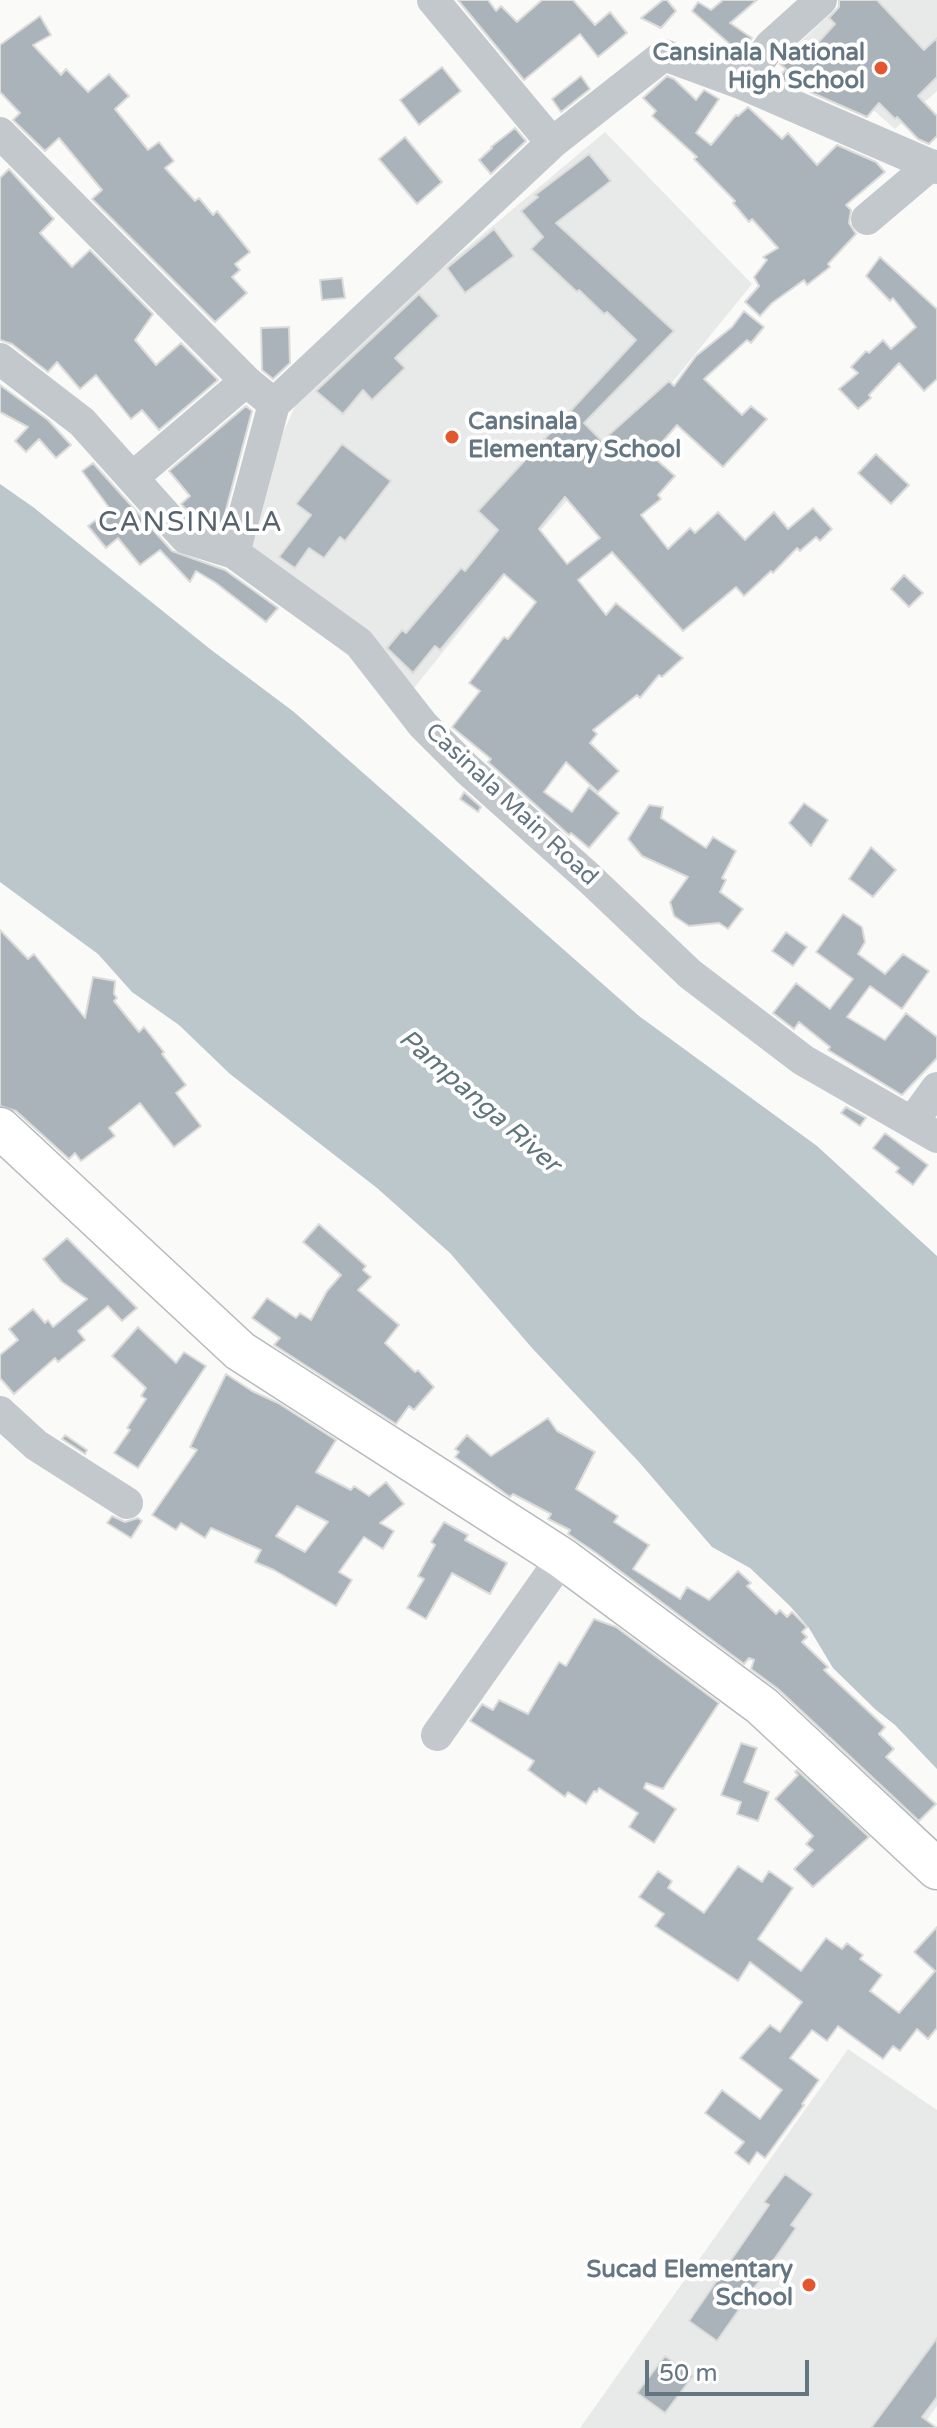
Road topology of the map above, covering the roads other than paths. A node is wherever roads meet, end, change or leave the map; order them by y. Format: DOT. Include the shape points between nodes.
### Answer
graph roads {
  1 [pos="433,0"];
  2 [pos="821,0"];
  3 [pos="743,84"];
  4 [pos="0,133"];
  5 [pos="552,143"];
  6 [pos="934,166"];
  7 [pos="867,219"];
  8 [pos="0,359"];
  9 [pos="246,381"];
  10 [pos="274,404"];
  11 [pos="132,478"];
  12 [pos="234,553"];
  13 [pos="937,1088"];
  14 [pos="0,1128"];
  15 [pos="925,1129"];
  16 [pos="0,1412"];
  17 [pos="127,1503"];
  18 [pos="562,1558"];
  19 [pos="437,1735"];
  20 [pos="937,1869"];
  1 -- 5 [label="street"];
  2 -- 3 [label="street" via="770,46"];
  3 -- 5 [label="street" via="664,55"];
  3 -- 6 [label="street"];
  4 -- 9 [label="street"];
  5 -- 10 [label="street"];
  6 -- 7 [label="street"];
  8 -- 11 [label="street, Casinala Main Road" via="82,422"];
  9 -- 10 [label="street"];
  9 -- 11 [label="street"];
  10 -- 12 [label="street"];
  11 -- 12 [label="street, Casinala Main Road" via="186,538"];
  12 -- 15 [label="street, Casinala Main Road" via="359,643 456,758 690,974 803,1060"];
  13 -- 15 [label="street"];
  14 -- 18 [label="main road" via="240,1351"];
  16 -- 17 [label="street" via="36,1445"];
  18 -- 19 [label="street"];
  18 -- 20 [label="main road" via="762,1706"];
}
